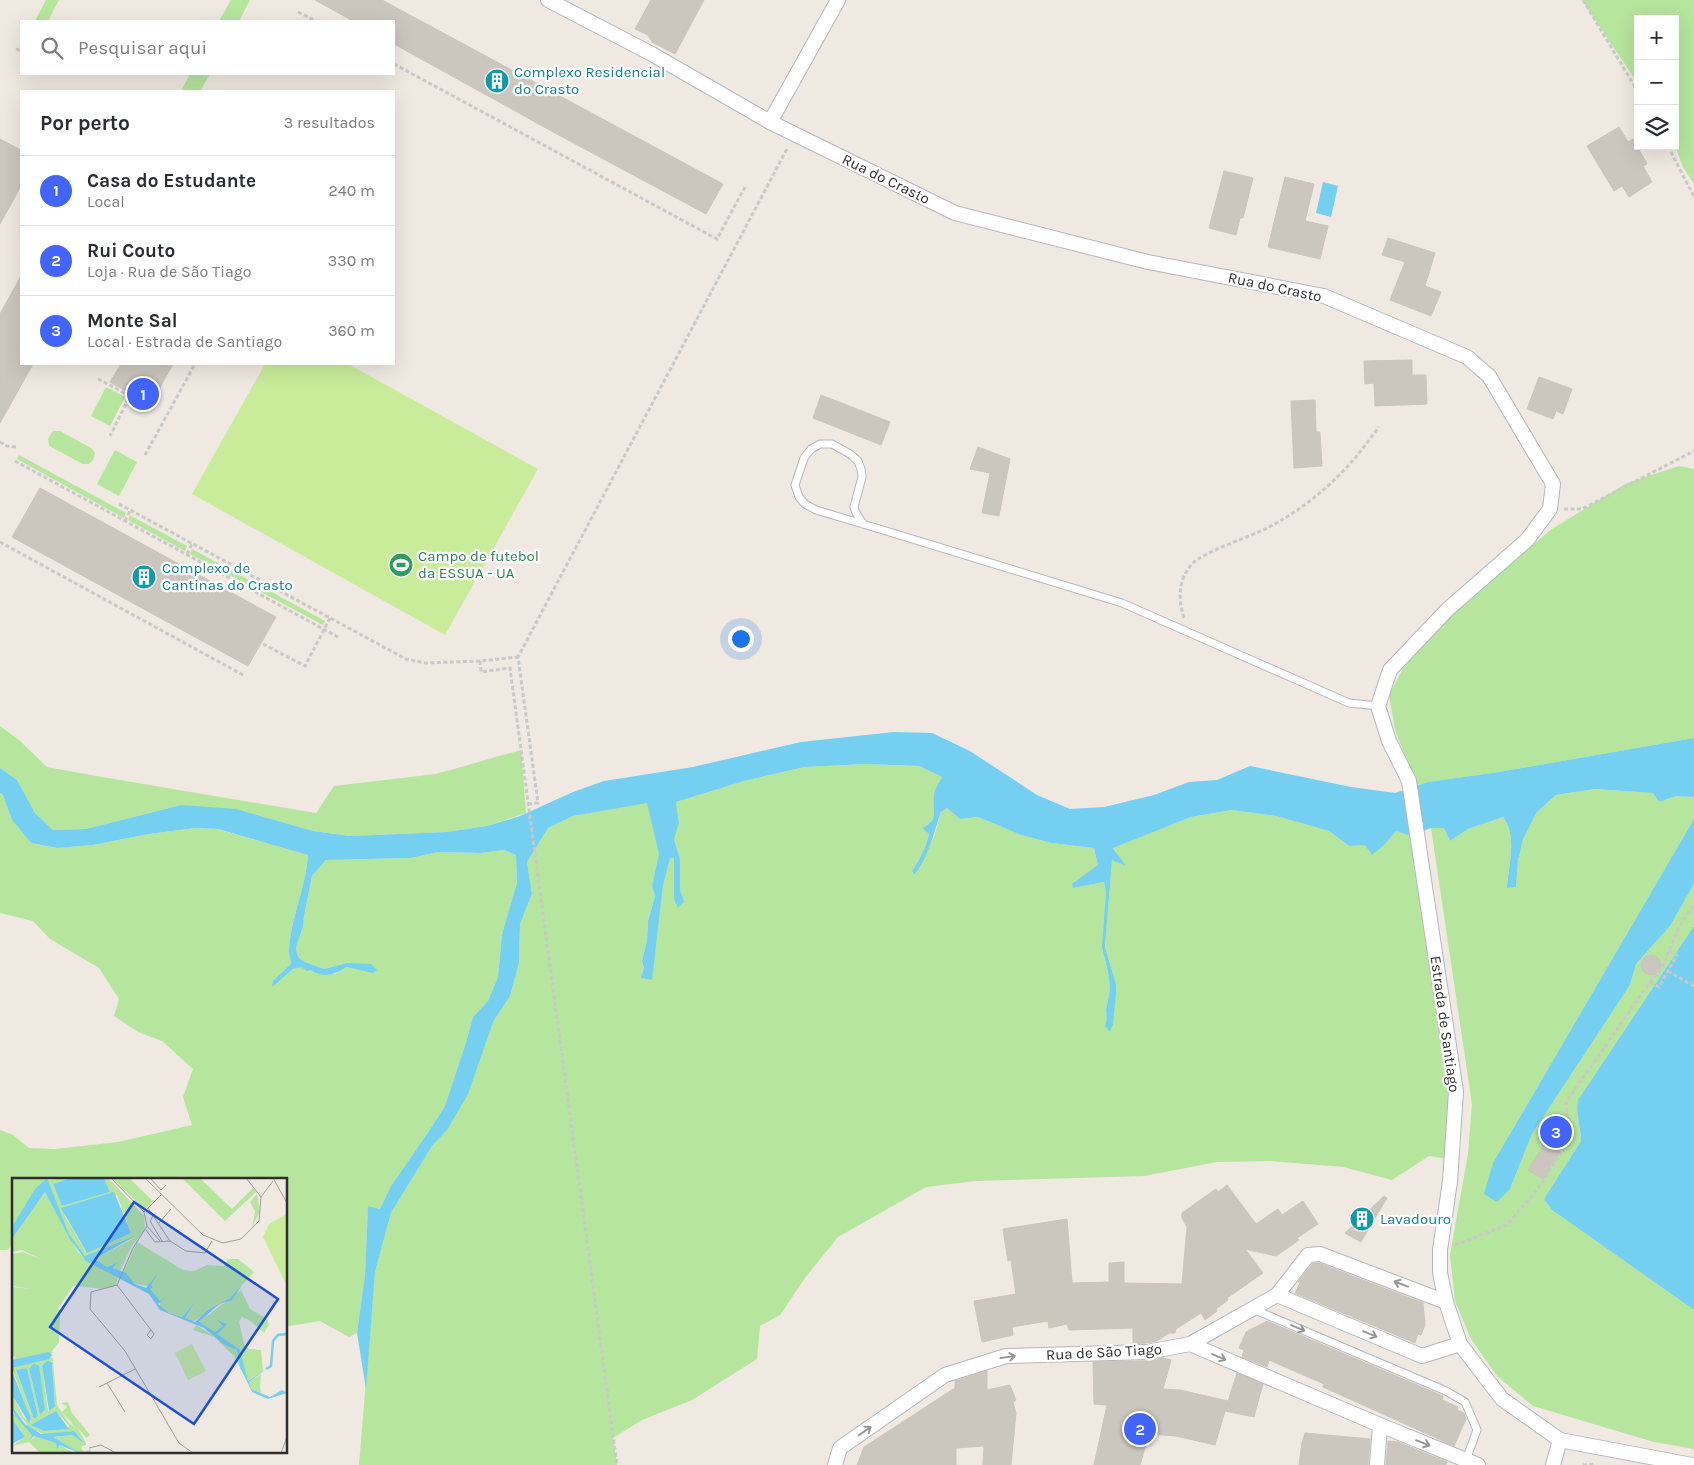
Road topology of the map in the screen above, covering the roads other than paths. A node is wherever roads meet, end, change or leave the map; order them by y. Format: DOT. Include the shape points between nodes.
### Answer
graph roads {
  1 [pos="548,0"];
  2 [pos="838,0"];
  3 [pos="770,122"];
  4 [pos="863,524"];
  5 [pos="1378,706"];
  6 [pos="1277,1295"];
  7 [pos="1446,1302"];
  8 [pos="1253,1309"];
  9 [pos="1190,1344"];
  10 [pos="1460,1344"];
  11 [pos="1380,1425"];
  12 [pos="1560,1440"];
  13 [pos="1472,1463"];
  14 [pos="835,1465"];
  15 [pos="1376,1465"];
  16 [pos="1553,1465"];
  17 [pos="1692,1465"];
  1 -- 3 [label="street, Rua do Crasto" via="650,53"];
  2 -- 3 [label="street"];
  3 -- 5 [label="street, Rua do Crasto" via="956,213 1148,262 1324,296 1467,357 1489,376 1553,484 1550,509 1527,540 1448,609 1390,670"];
  4 -- 4 [label="lane" via="816,510 799,496 795,485 804,458 811,449 820,444 832,444 858,461 862,477 854,506"];
  4 -- 5 [label="lane" via="1122,603 1349,703"];
  5 -- 7 [label="street, Estrada de Santiago" via="1389,741 1409,781 1456,1092 1450,1181 1440,1250 1440,1273"];
  7 -- 6 [label="street, one-way" via="1320,1254 1308,1254"];
  6 -- 8 [label="street, Rua de São Tiago"];
  6 -- 10 [label="street, one-way" via="1422,1356"];
  7 -- 10 [label="street, Estrada de Santiago"];
  8 -- 9 [label="street, Rua de São Tiago"];
  8 -- 13 [label="lane, one-way" via="1465,1402 1476,1430"];
  9 -- 11 [label="street, one-way"];
  14 -- 9 [label="street, Rua de São Tiago, one-way" via="840,1448 945,1375 1006,1356 1147,1352"];
  10 -- 12 [label="street, Estrada de Santiago" via="1502,1399"];
  11 -- 13 [label="street, one-way"];
  11 -- 15 [label="street"];
  12 -- 16 [label="street"];
  12 -- 17 [label="street"];
}
